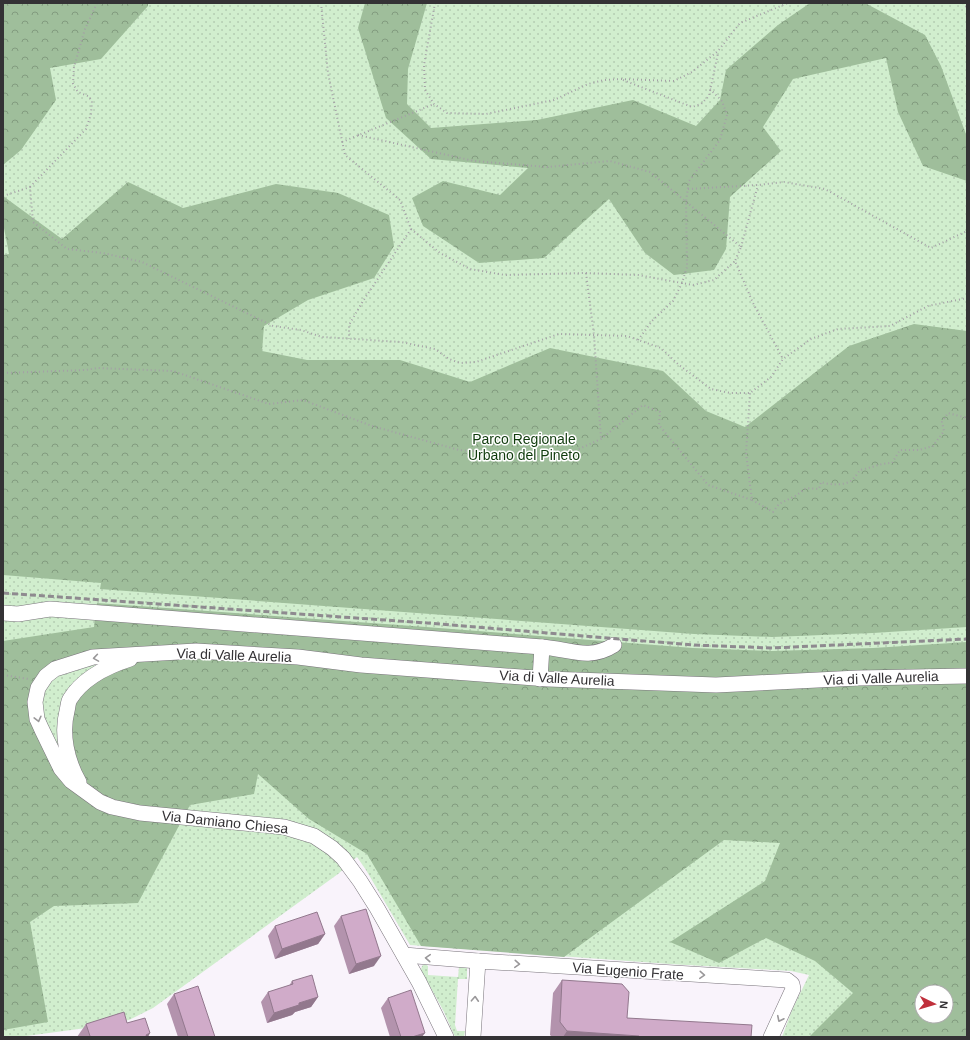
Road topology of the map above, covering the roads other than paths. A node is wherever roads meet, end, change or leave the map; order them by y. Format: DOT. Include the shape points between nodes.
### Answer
graph roads {
  1 [pos="3,613"];
  2 [pos="614,645"];
  3 [pos="542,646"];
  4 [pos="148,653"];
  5 [pos="967,676"];
  6 [pos="540,678"];
  7 [pos="42,681"];
  8 [pos="69,700"];
  9 [pos="88,793"];
  10 [pos="404,955"];
  11 [pos="478,961"];
  12 [pos="446,1037"];
  13 [pos="473,1037"];
  14 [pos="771,1037"];
  1 -- 3 [label="street" via="18,614 50,609"];
  2 -- 3 [label="street" via="590,654"];
  3 -- 6 [label="street"];
  4 -- 6 [label="street, Via di Valle Aurelia" via="196,651 298,657 361,665"];
  4 -- 7 [label="street, Via di Valle Aurelia, one-way" via="93,657 55,669"];
  4 -- 8 [label="street, Via di Valle Aurelia" via="116,664 95,675 82,684"];
  5 -- 6 [label="street, Via di Valle Aurelia" via="716,685"];
  7 -- 9 [label="street, Via Damiano Chiesa, one-way" via="35,702 37,719 61,769 71,781"];
  8 -- 9 [label="street, Via Damiano Chiesa" via="65,730 68,757 72,769"];
  9 -- 10 [label="street, Via Damiano Chiesa" via="106,804 127,811 273,826 314,836 343,858 360,881"];
  11 -- 10 [label="street, Via Eugenio Frate, one-way"];
  10 -- 12 [label="street, Via Damiano Chiesa"];
  13 -- 11 [label="street, one-way"];
  11 -- 14 [label="street, Via Eugenio Frate, one-way" via="787,980 793,989"];
}
